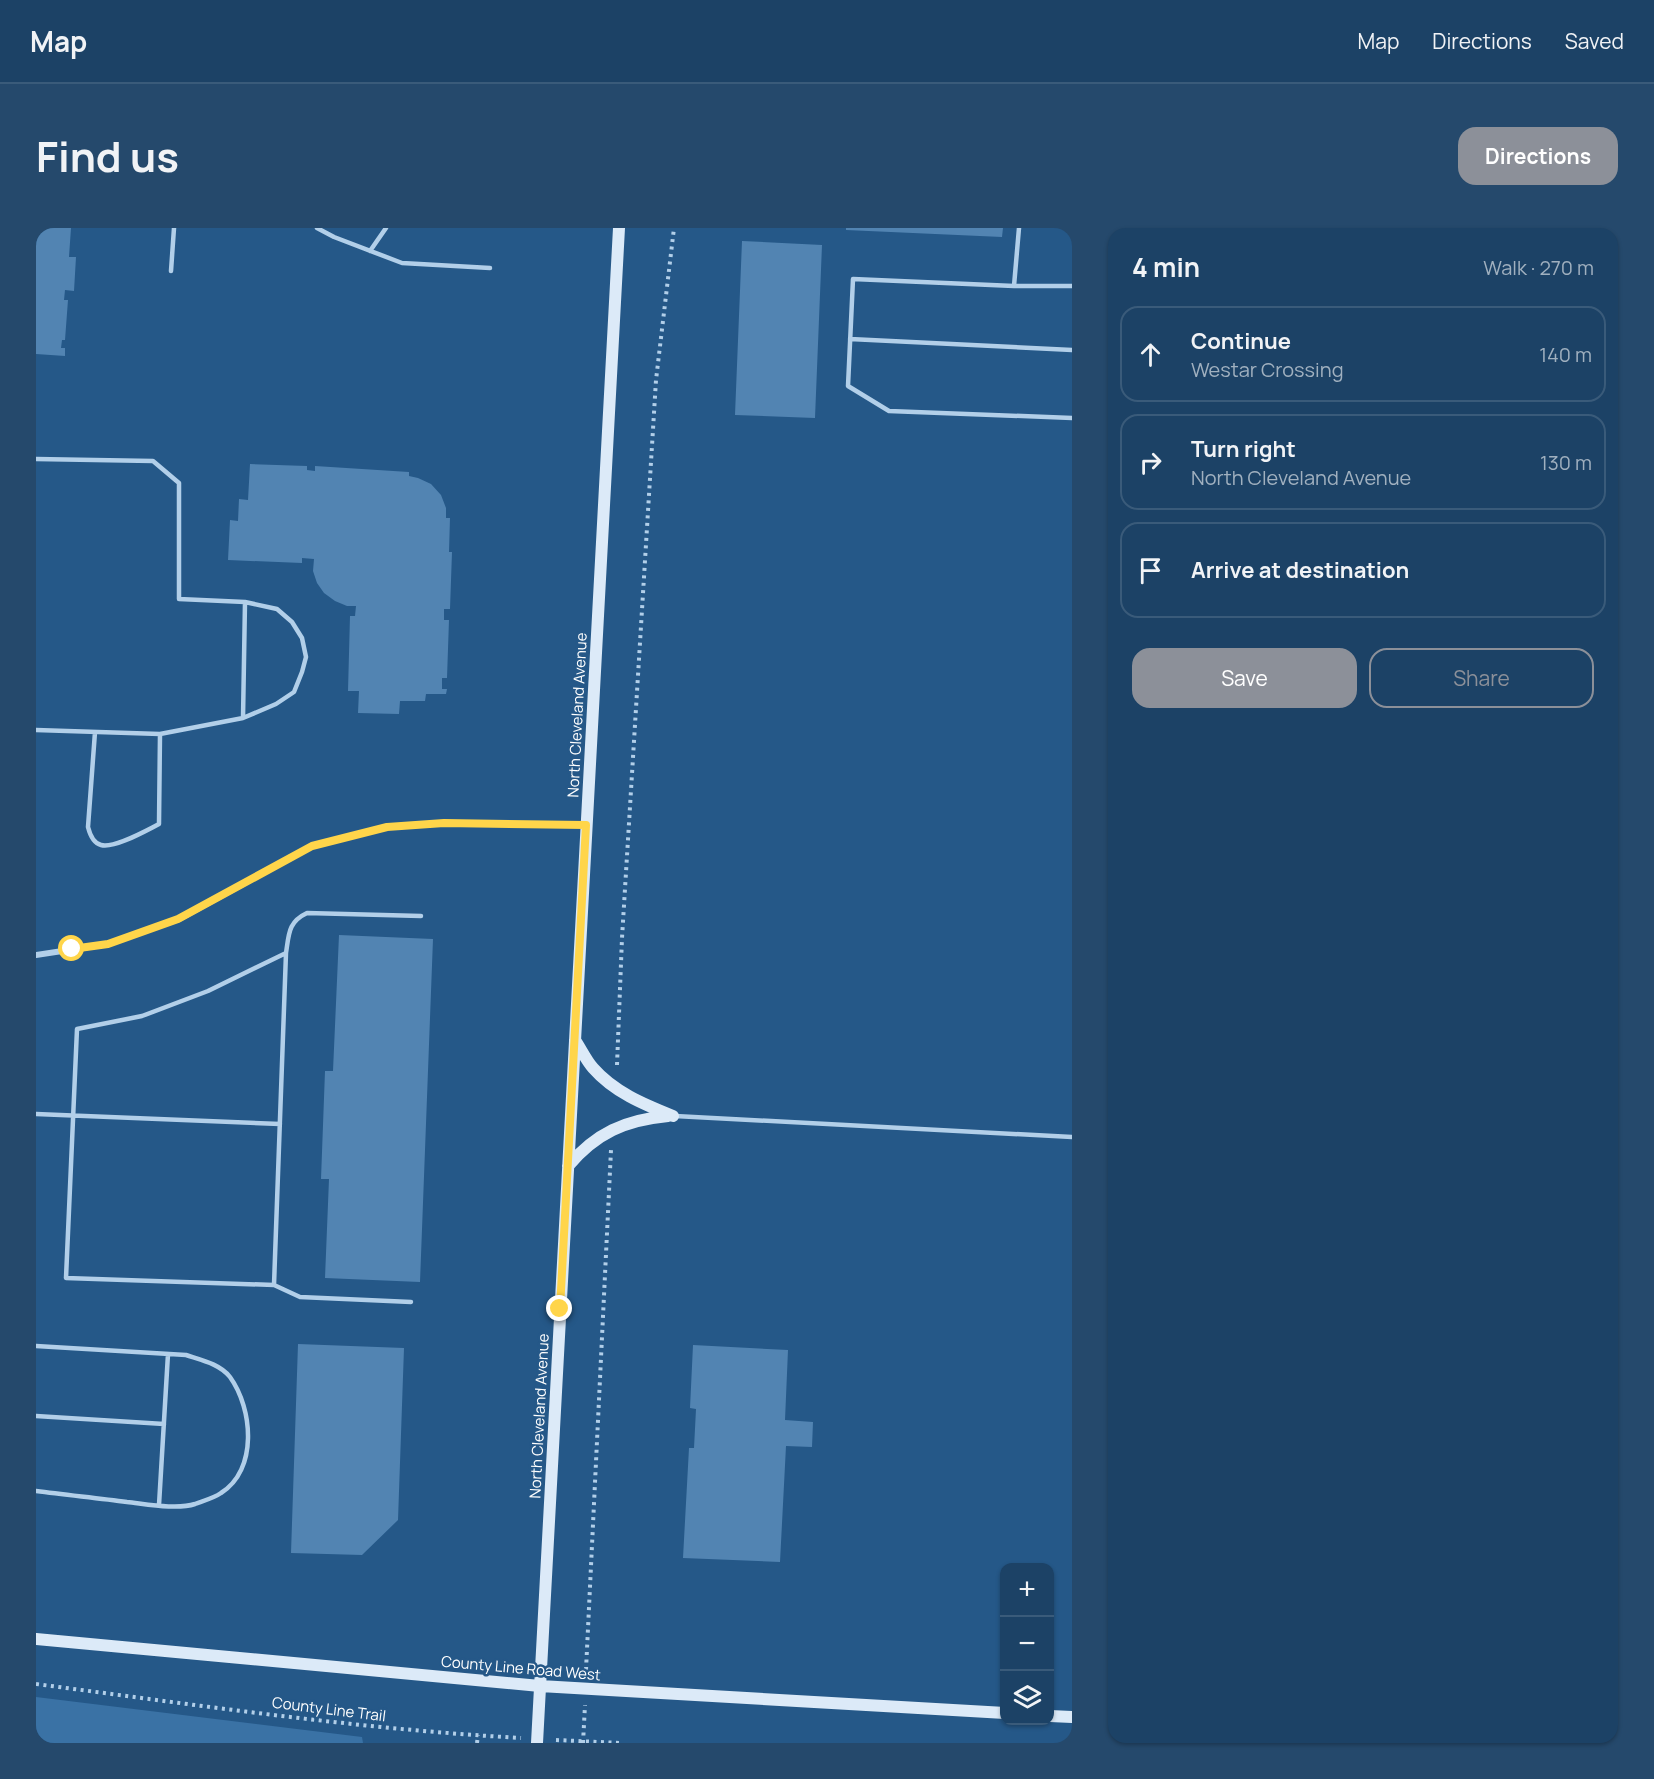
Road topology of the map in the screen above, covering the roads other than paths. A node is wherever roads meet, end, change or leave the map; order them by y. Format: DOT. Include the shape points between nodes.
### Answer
graph roads {
  1 [pos="174,228"];
  2 [pos="317,228"];
  3 [pos="386,228"];
  4 [pos="619,228"];
  5 [pos="1019,228"];
  6 [pos="370,251"];
  7 [pos="490,268"];
  8 [pos="171,271"];
  9 [pos="1014,286"];
  10 [pos="1072,286"];
  11 [pos="850,339"];
  12 [pos="1072,350"];
  13 [pos="1072,418"];
  14 [pos="36,459"];
  15 [pos="245,603"];
  16 [pos="243,718"];
  17 [pos="36,730"];
  18 [pos="95,732"];
  19 [pos="160,734"];
  20 [pos="586,825"];
  21 [pos="422,916"];
  22 [pos="286,953"];
  23 [pos="36,955"];
  24 [pos="575,1040"];
  25 [pos="36,1114"];
  26 [pos="72,1115"];
  27 [pos="673,1116"];
  28 [pos="280,1124"];
  29 [pos="1072,1137"];
  30 [pos="568,1166"];
  31 [pos="274,1285"];
  32 [pos="411,1302"];
  33 [pos="36,1346"];
  34 [pos="168,1354"];
  35 [pos="36,1416"];
  36 [pos="164,1424"];
  37 [pos="36,1491"];
  38 [pos="159,1505"];
  39 [pos="36,1639"];
  40 [pos="540,1686"];
  41 [pos="1000,1713"];
  42 [pos="1054,1716"];
  43 [pos="1072,1717"];
  44 [pos="537,1741"];
  1 -- 8 [label="lane"];
  2 -- 6 [label="lane"];
  3 -- 6 [label="lane"];
  4 -- 20 [label="main road, North Cleveland Avenue"];
  5 -- 9 [label="lane"];
  6 -- 7 [label="lane" via="402,263"];
  9 -- 10 [label="lane"];
  9 -- 11 [label="lane" via="853,279"];
  11 -- 12 [label="lane"];
  11 -- 13 [label="lane" via="848,386 889,411"];
  14 -- 15 [label="lane" via="153,461 179,483 179,599"];
  15 -- 16 [label="lane"];
  15 -- 16 [label="lane" via="277,609 292,622 302,638 306,657 294,692"];
  16 -- 19 [label="lane"];
  17 -- 18 [label="lane"];
  18 -- 19 [label="lane"];
  18 -- 19 [label="lane" via="88,827 91,838 101,845 112,845 159,824"];
  20 -- 23 [label="street" via="444,823 387,827 312,846 178,919 108,944"];
  20 -- 24 [label="main road, North Cleveland Avenue"];
  21 -- 22 [label="lane" via="307,913 296,918 290,928"];
  22 -- 26 [label="lane" via="142,1016 77,1029"];
  22 -- 28 [label="lane"];
  24 -- 27 [label="main road" via="592,1067 616,1089"];
  24 -- 30 [label="main road, North Cleveland Avenue"];
  25 -- 26 [label="lane"];
  26 -- 28 [label="lane"];
  26 -- 31 [label="lane" via="66,1278"];
  27 -- 29 [label="lane"];
  27 -- 30 [label="main road" via="641,1119 612,1130 588,1145"];
  28 -- 31 [label="lane"];
  30 -- 40 [label="main road, North Cleveland Avenue"];
  31 -- 32 [label="lane" via="300,1297"];
  33 -- 34 [label="lane"];
  34 -- 36 [label="lane"];
  34 -- 38 [label="lane" via="209,1362 229,1376 242,1400 249,1429 247,1453 237,1476 221,1493 193,1505"];
  35 -- 36 [label="lane"];
  36 -- 38 [label="lane"];
  37 -- 38 [label="lane"];
  39 -- 40 [label="main road, County Line Road West"];
  40 -- 41 [label="main road, County Line Road West"];
  40 -- 44 [label="main road, North Cleveland Avenue"];
  42 -- 43 [label="main road"];
}
